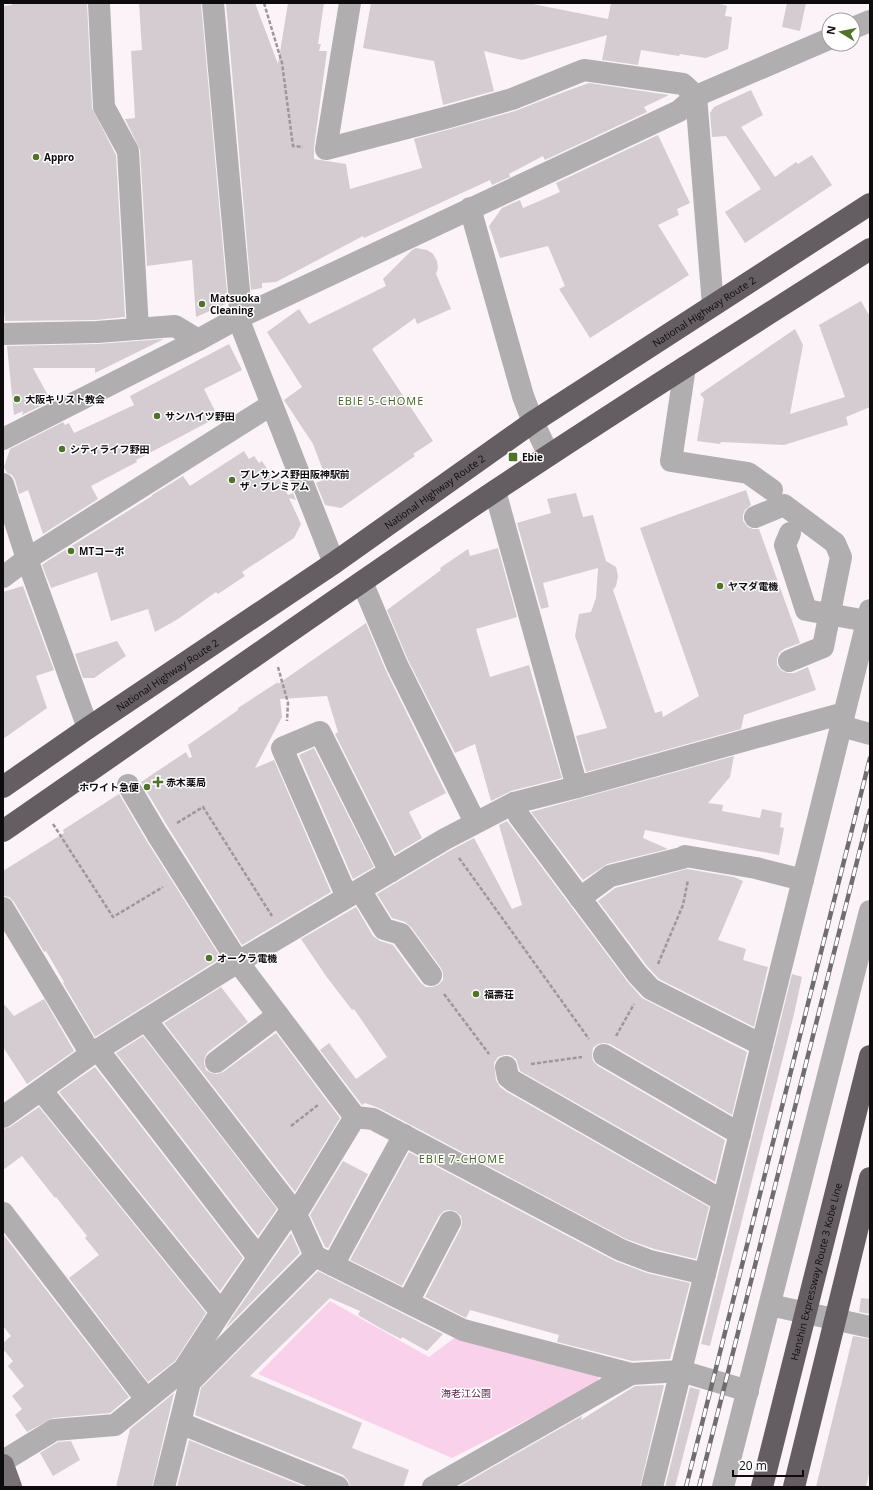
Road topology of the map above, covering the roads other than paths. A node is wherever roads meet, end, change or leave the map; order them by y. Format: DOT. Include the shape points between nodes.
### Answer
graph roads {
  1 [pos="99,3"];
  2 [pos="213,3"];
  3 [pos="350,3"];
  4 [pos="821,42"];
  5 [pos="696,96"];
  6 [pos="870,204"];
  7 [pos="470,208"];
  8 [pos="870,249"];
  9 [pos="713,305"];
  10 [pos="238,318"];
  11 [pos="138,329"];
  12 [pos="3,334"];
  13 [pos="198,340"];
  14 [pos="685,367"];
  15 [pos="271,405"];
  16 [pos="533,422"];
  17 [pos="3,439"];
  18 [pos="549,455"];
  19 [pos="3,484"];
  20 [pos="772,490"];
  21 [pos="495,491"];
  22 [pos="755,517"];
  23 [pos="790,533"];
  24 [pos="27,559"];
  25 [pos="334,563"];
  26 [pos="3,577"];
  27 [pos="362,582"];
  28 [pos="869,616"];
  29 [pos="789,661"];
  30 [pos="843,720"];
  31 [pos="88,728"];
  32 [pos="870,734"];
  33 [pos="128,786"];
  34 [pos="3,787"];
  35 [pos="577,787"];
  36 [pos="514,802"];
  37 [pos="475,822"];
  38 [pos="3,831"];
  39 [pos="390,872"];
  40 [pos="803,880"];
  41 [pos="353,893"];
  42 [pos="580,898"];
  43 [pos="3,908"];
  44 [pos="870,911"];
  45 [pos="238,962"];
  46 [pos="431,976"];
  47 [pos="278,1015"];
  48 [pos="146,1020"];
  49 [pos="762,1045"];
  50 [pos="95,1052"];
  51 [pos="604,1055"];
  52 [pos="870,1056"];
  53 [pos="216,1062"];
  54 [pos="506,1067"];
  55 [pos="41,1090"];
  56 [pos="3,1117"];
  57 [pos="355,1117"];
  58 [pos="740,1134"];
  59 [pos="404,1135"];
  60 [pos="870,1178"];
  61 [pos="723,1201"];
  62 [pos="294,1212"];
  63 [pos="3,1213"];
  64 [pos="450,1222"];
  65 [pos="258,1257"];
  66 [pos="324,1260"];
  67 [pos="705,1274"];
  68 [pos="408,1302"];
  69 [pos="770,1305"];
  70 [pos="221,1312"];
  71 [pos="870,1327"];
  72 [pos="681,1371"];
  73 [pos="189,1373"];
  74 [pos="631,1374"];
  75 [pos="748,1391"];
  76 [pos="146,1398"];
  77 [pos="180,1423"];
  78 [pos="3,1461"];
  79 [pos="3,1465"];
  80 [pos="11,1487"];
  81 [pos="164,1487"];
  82 [pos="338,1487"];
  83 [pos="433,1487"];
  84 [pos="652,1487"];
  85 [pos="723,1487"];
  86 [pos="762,1487"];
  87 [pos="794,1487"];
  1 -- 11 [label="street" via="104,107 128,151"];
  2 -- 10 [label="street" via="240,302"];
  3 -- 5 [label="street" via="326,149 512,99 584,70 683,84"];
  4 -- 5 [label="street"];
  5 -- 7 [label="street" via="679,111"];
  5 -- 9 [label="street"];
  6 -- 9 [label="highway, National Highway Route 2"];
  7 -- 10 [label="street"];
  7 -- 16 [label="street" via="523,396"];
  8 -- 14 [label="highway"];
  9 -- 16 [label="highway, National Highway Route 2"];
  10 -- 13 [label="street"];
  10 -- 15 [label="street"];
  11 -- 12 [label="street"];
  11 -- 13 [label="street" via="174,326"];
  13 -- 17 [label="street"];
  14 -- 18 [label="highway"];
  14 -- 20 [label="street" via="671,461 748,473"];
  15 -- 24 [label="street"];
  15 -- 25 [label="street"];
  16 -- 18 [label="street"];
  16 -- 25 [label="highway, National Highway Route 2"];
  18 -- 21 [label="highway"];
  19 -- 24 [label="street"];
  21 -- 27 [label="highway"];
  21 -- 35 [label="street"];
  22 -- 29 [label="street, bridge" via="784,505 835,543 841,557 823,647"];
  23 -- 28 [label="street" via="785,545 806,610"];
  24 -- 26 [label="street"];
  24 -- 31 [label="street"];
  25 -- 31 [label="highway, National Highway Route 2"];
  27 -- 37 [label="street" via="397,665"];
  27 -- 38 [label="highway"];
  28 -- 30 [label="street"];
  30 -- 32 [label="street"];
  30 -- 35 [label="street"];
  30 -- 40 [label="street"];
  31 -- 34 [label="highway, National Highway Route 2"];
  33 -- 45 [label="street"];
  35 -- 36 [label="street"];
  36 -- 37 [label="street"];
  36 -- 42 [label="street" via="518,816"];
  37 -- 39 [label="street"];
  39 -- 41 [label="street"];
  39 -- 41 [label="street" via="320,732 282,748"];
  40 -- 42 [label="street" via="756,868 685,856 610,876"];
  40 -- 49 [label="street"];
  41 -- 45 [label="street"];
  41 -- 46 [label="street" via="384,929 401,934"];
  42 -- 49 [label="street" via="651,989"];
  43 -- 50 [label="street"];
  44 -- 69 [label="street"];
  45 -- 47 [label="street"];
  45 -- 48 [label="street"];
  47 -- 53 [label="street"];
  47 -- 57 [label="street"];
  48 -- 50 [label="street"];
  48 -- 62 [label="street"];
  49 -- 58 [label="street"];
  50 -- 55 [label="street"];
  50 -- 65 [label="street"];
  51 -- 58 [label="street"];
  52 -- 86 [label="highway, Hanshin Expressway Route 3 Kobe Line, bridge"];
  54 -- 61 [label="street" via="508,1077 514,1081"];
  55 -- 56 [label="street"];
  55 -- 70 [label="street"];
  57 -- 59 [label="street" via="373,1119"];
  57 -- 62 [label="street"];
  58 -- 61 [label="street"];
  59 -- 66 [label="street"];
  59 -- 67 [label="street" via="621,1250 650,1261"];
  60 -- 87 [label="highway, bridge"];
  61 -- 67 [label="street"];
  62 -- 65 [label="street"];
  62 -- 66 [label="street"];
  63 -- 76 [label="street"];
  64 -- 68 [label="street"];
  65 -- 70 [label="street"];
  66 -- 68 [label="street"];
  66 -- 73 [label="street"];
  67 -- 72 [label="street"];
  68 -- 74 [label="street" via="463,1330"];
  69 -- 71 [label="street"];
  69 -- 75 [label="street"];
  70 -- 73 [label="street"];
  72 -- 74 [label="street"];
  72 -- 75 [label="street"];
  72 -- 84 [label="street"];
  73 -- 76 [label="street"];
  73 -- 77 [label="street" via="190,1382"];
  74 -- 83 [label="street"];
  75 -- 85 [label="street"];
  76 -- 78 [label="street" via="115,1425 54,1430"];
  77 -- 81 [label="street"];
  77 -- 82 [label="street"];
  79 -- 80 [label="main road"];
}
